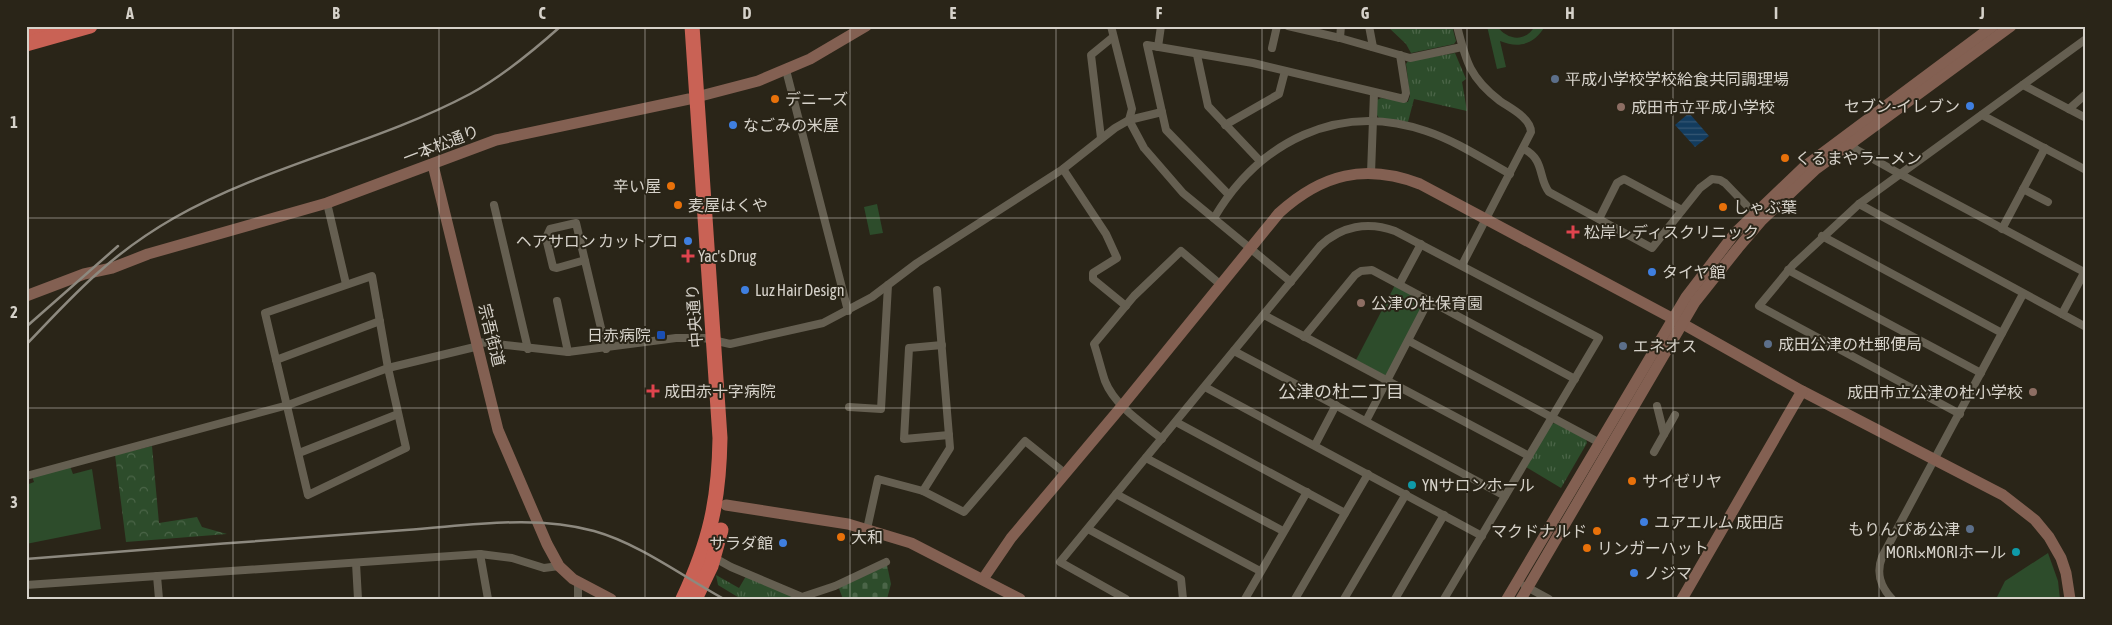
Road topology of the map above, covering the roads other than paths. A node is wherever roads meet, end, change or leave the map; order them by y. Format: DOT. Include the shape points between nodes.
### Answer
graph roads {
  1 [pos="46,26"];
  2 [pos="90,26"];
  3 [pos="692,26"];
  4 [pos="702,26"];
  5 [pos="866,26"];
  6 [pos="1111,26"];
  7 [pos="1161,26"];
  8 [pos="1277,26"];
  9 [pos="1288,26"];
  10 [pos="1341,26"];
  11 [pos="1369,26"];
  12 [pos="1457,26"];
  13 [pos="1994,26"];
  14 [pos="2011,26"];
  15 [pos="26,32"];
  16 [pos="1113,37"];
  17 [pos="1340,38"];
  18 [pos="2086,39"];
  19 [pos="26,44"];
  20 [pos="1158,47"];
  21 [pos="1462,47"];
  22 [pos="1272,48"];
  23 [pos="1373,48"];
  24 [pos="1197,55"];
  25 [pos="1400,55"];
  26 [pos="786,70"];
  27 [pos="1285,71"];
  28 [pos="2022,85"];
  29 [pos="1374,93"];
  30 [pos="2086,94"];
  31 [pos="702,96"];
  32 [pos="2069,109"];
  33 [pos="1162,112"];
  34 [pos="1982,114"];
  35 [pos="2086,118"];
  36 [pos="1130,120"];
  37 [pos="1373,121"];
  38 [pos="1226,125"];
  39 [pos="1101,138"];
  40 [pos="1850,144"];
  41 [pos="2044,148"];
  42 [pos="1524,149"];
  43 [pos="1260,161"];
  44 [pos="433,164"];
  45 [pos="1063,169"];
  46 [pos="2086,170"];
  47 [pos="1371,173"];
  48 [pos="1510,174"];
  49 [pos="1900,174"];
  50 [pos="2023,189"];
  51 [pos="1228,194"];
  52 [pos="2048,202"];
  53 [pos="327,203"];
  54 [pos="1859,204"];
  55 [pos="494,205"];
  56 [pos="1682,210"];
  57 [pos="1754,213"];
  58 [pos="1214,218"];
  59 [pos="1599,219"];
  60 [pos="1486,220"];
  61 [pos="2002,229"];
  62 [pos="1822,236"];
  63 [pos="1421,244"];
  64 [pos="1250,248"];
  65 [pos="585,260"];
  66 [pos="1462,265"];
  67 [pos="1788,270"];
  68 [pos="2085,273"];
  69 [pos="1290,282"];
  70 [pos="1400,283"];
  71 [pos="346,284"];
  72 [pos="888,285"];
  73 [pos="1220,285"];
  74 [pos="937,290"];
  75 [pos="2023,294"];
  76 [pos="26,296"];
  77 [pos="556,300"];
  78 [pos="1429,300"];
  79 [pos="1126,306"];
  80 [pos="848,311"];
  81 [pos="1264,314"];
  82 [pos="2062,314"];
  83 [pos="380,321"];
  84 [pos="1678,322"];
  85 [pos="2086,327"];
  86 [pos="2002,333"];
  87 [pos="1304,337"];
  88 [pos="718,341"];
  89 [pos="1409,341"];
  90 [pos="478,344"];
  91 [pos="942,345"];
  92 [pos="528,349"];
  93 [pos="606,349"];
  94 [pos="1234,350"];
  95 [pos="568,352"];
  96 [pos="276,360"];
  97 [pos="388,368"];
  98 [pos="1981,372"];
  99 [pos="1575,379"];
  100 [pos="1388,381"];
  101 [pos="1205,386"];
  102 [pos="1802,391"];
  103 [pos="288,405"];
  104 [pos="1336,405"];
  105 [pos="1122,406"];
  106 [pos="1657,406"];
  107 [pos="849,407"];
  108 [pos="398,414"];
  109 [pos="1960,414"];
  110 [pos="1675,415"];
  111 [pos="1552,417"];
  112 [pos="1366,421"];
  113 [pos="1176,422"];
  114 [pos="949,434"];
  115 [pos="1664,434"];
  116 [pos="1162,439"];
  117 [pos="1600,443"];
  118 [pos="1315,445"];
  119 [pos="1654,452"];
  120 [pos="299,454"];
  121 [pos="1529,456"];
  122 [pos="1146,458"];
  123 [pos="1935,460"];
  124 [pos="1066,474"];
  125 [pos="1368,474"];
  126 [pos="26,476"];
  127 [pos="923,491"];
  128 [pos="1307,492"];
  129 [pos="1116,494"];
  130 [pos="1406,494"];
  131 [pos="1505,496"];
  132 [pos="726,505"];
  133 [pos="1345,513"];
  134 [pos="1444,515"];
  135 [pos="867,529"];
  136 [pos="1088,529"];
  137 [pos="1283,531"];
  138 [pos="1482,536"];
  139 [pos="480,554"];
  140 [pos="708,562"];
  141 [pos="886,562"];
  142 [pos="356,564"];
  143 [pos="559,566"];
  144 [pos="1260,571"];
  145 [pos="157,576"];
  146 [pos="983,579"];
  147 [pos="578,582"];
  148 [pos="26,585"];
  149 [pos="1516,585"];
  150 [pos="1525,595"];
  151 [pos="159,599"];
  152 [pos="358,599"];
  153 [pos="488,599"];
  154 [pos="578,599"];
  155 [pos="611,599"];
  156 [pos="683,599"];
  157 [pos="695,599"];
  158 [pos="1020,599"];
  159 [pos="1126,599"];
  160 [pos="1183,599"];
  161 [pos="1245,599"];
  162 [pos="1295,599"];
  163 [pos="1344,599"];
  164 [pos="1395,599"];
  165 [pos="1444,599"];
  166 [pos="1507,599"];
  167 [pos="1549,599"];
  168 [pos="1682,599"];
  169 [pos="1892,599"];
  170 [pos="2070,599"];
  1 -- 15 [label="highway"];
  2 -- 19 [label="highway"];
  3 -- 31 [label="highway, 中央通り"];
  4 -- 31 [label="highway, 中央通り"];
  5 -- 26 [label="street, 一本松通り"];
  6 -- 16 [label="street"];
  7 -- 20 [label="street"];
  8 -- 22 [label="street"];
  9 -- 17 [label="street"];
  10 -- 17 [label="street"];
  11 -- 23 [label="street"];
  12 -- 21 [label="street"];
  13 -- 57 [label="street" via="1831,146"];
  14 -- 40 [label="street"];
  16 -- 36 [label="street" via="1132,109"];
  16 -- 39 [label="street" via="1091,55"];
  17 -- 23 [label="street"];
  18 -- 28 [label="street"];
  20 -- 24 [label="street"];
  20 -- 33 [label="street" via="1147,45"];
  21 -- 25 [label="street" via="1410,58"];
  21 -- 42 [label="street" via="1476,79 1530,125 1531,136"];
  23 -- 25 [label="street"];
  24 -- 27 [label="street"];
  24 -- 38 [label="street" via="1208,106"];
  25 -- 29 [label="street" via="1406,93 1404,99"];
  26 -- 31 [label="street, 一本松通り"];
  26 -- 80 [label="street"];
  27 -- 29 [label="street"];
  27 -- 38 [label="street" via="1279,94"];
  28 -- 32 [label="street"];
  28 -- 34 [label="street"];
  29 -- 37 [label="street"];
  30 -- 32 [label="street"];
  31 -- 44 [label="street, 一本松通り" via="496,140"];
  31 -- 88 [label="highway, 中央通り"];
  32 -- 35 [label="street"];
  33 -- 36 [label="street"];
  33 -- 51 [label="street" via="1166,130"];
  34 -- 41 [label="street"];
  34 -- 49 [label="street"];
  36 -- 39 [label="street"];
  36 -- 58 [label="street" via="1156,164 1183,193"];
  37 -- 43 [label="street" via="1332,126 1307,134 1284,144"];
  37 -- 47 [label="street"];
  37 -- 48 [label="street" via="1427,131"];
  38 -- 43 [label="street"];
  39 -- 45 [label="street"];
  40 -- 49 [label="street"];
  40 -- 84 [label="street" via="1816,169 1762,220"];
  41 -- 46 [label="street"];
  41 -- 50 [label="street"];
  42 -- 48 [label="street"];
  42 -- 59 [label="street" via="1531,152 1541,167 1547,190"];
  43 -- 51 [label="street"];
  44 -- 53 [label="street, 一本松通り"];
  44 -- 90 [label="street, 宗吾街道"];
  45 -- 72 [label="street"];
  45 -- 79 [label="street" via="1106,234 1117,258 1093,273 1093,279"];
  47 -- 60 [label="street" via="1420,184"];
  47 -- 64 [label="street" via="1330,179 1311,188 1279,213"];
  48 -- 60 [label="street"];
  49 -- 54 [label="street"];
  49 -- 61 [label="street"];
  50 -- 52 [label="street"];
  50 -- 61 [label="street"];
  51 -- 58 [label="street"];
  53 -- 71 [label="street"];
  53 -- 76 [label="street, 一本松通り" via="148,254"];
  54 -- 62 [label="street"];
  54 -- 75 [label="street"];
  55 -- 92 [label="street"];
  56 -- 57 [label="street" via="1707,181 1716,179 1725,183"];
  56 -- 59 [label="street" via="1652,248"];
  56 -- 59 [label="street" via="1624,179 1617,183"];
  57 -- 84 [label="street" via="1712,262"];
  58 -- 64 [label="street"];
  60 -- 66 [label="street"];
  60 -- 84 [label="street"];
  61 -- 68 [label="street"];
  62 -- 67 [label="street"];
  62 -- 86 [label="street"];
  63 -- 66 [label="street"];
  63 -- 69 [label="street" via="1385,227 1355,226 1327,239"];
  63 -- 70 [label="street"];
  64 -- 69 [label="street"];
  64 -- 73 [label="street"];
  65 -- 65 [label="street" via="576,223 550,229 546,238 553,267"];
  65 -- 93 [label="street"];
  66 -- 99 [label="street" via="1599,338"];
  67 -- 98 [label="street"];
  67 -- 109 [label="street" via="1759,306"];
  68 -- 82 [label="street"];
  69 -- 81 [label="street"];
  70 -- 78 [label="street"];
  70 -- 87 [label="street" via="1376,271 1358,272"];
  71 -- 83 [label="street" via="372,276"];
  71 -- 96 [label="street" via="265,313"];
  72 -- 80 [label="street"];
  72 -- 107 [label="street" via="881,408"];
  73 -- 79 [label="street" via="1182,252"];
  73 -- 105 [label="street"];
  74 -- 91 [label="street"];
  75 -- 82 [label="street"];
  75 -- 86 [label="street"];
  77 -- 95 [label="street"];
  78 -- 89 [label="street"];
  78 -- 99 [label="street"];
  79 -- 105 [label="street" via="1094,344 1106,382"];
  80 -- 88 [label="street" via="823,323 730,344"];
  81 -- 87 [label="street"];
  81 -- 94 [label="street"];
  82 -- 85 [label="street"];
  83 -- 96 [label="street"];
  83 -- 97 [label="street"];
  84 -- 102 [label="street"];
  84 -- 117 [label="street"];
  84 -- 150 [label="street"];
  86 -- 98 [label="street"];
  87 -- 100 [label="street"];
  88 -- 93 [label="street" via="676,338"];
  88 -- 132 [label="highway, 中央通り" via="730,431"];
  88 -- 140 [label="highway, 中央通り" via="719,474"];
  89 -- 100 [label="street"];
  89 -- 111 [label="street"];
  90 -- 92 [label="street"];
  90 -- 97 [label="street"];
  90 -- 143 [label="street, 宗吾街道" via="498,430"];
  91 -- 114 [label="street"];
  91 -- 114 [label="street" via="909,348 904,439"];
  92 -- 95 [label="street"];
  93 -- 95 [label="street"];
  94 -- 101 [label="street"];
  94 -- 104 [label="street"];
  96 -- 103 [label="street"];
  97 -- 103 [label="street"];
  97 -- 108 [label="street"];
  98 -- 109 [label="street"];
  99 -- 111 [label="street"];
  100 -- 112 [label="street"];
  100 -- 121 [label="street"];
  101 -- 113 [label="street"];
  101 -- 118 [label="street"];
  102 -- 123 [label="street"];
  102 -- 168 [label="street"];
  103 -- 120 [label="street"];
  103 -- 126 [label="street"];
  104 -- 112 [label="street"];
  104 -- 118 [label="street"];
  105 -- 116 [label="street"];
  105 -- 124 [label="street"];
  106 -- 115 [label="street"];
  108 -- 120 [label="street"];
  108 -- 120 [label="street" via="406,448 308,495"];
  109 -- 123 [label="street"];
  110 -- 115 [label="street"];
  111 -- 117 [label="street"];
  111 -- 121 [label="street"];
  112 -- 131 [label="street"];
  113 -- 116 [label="street"];
  113 -- 128 [label="street"];
  114 -- 127 [label="street" via="950,448"];
  115 -- 119 [label="street"];
  116 -- 122 [label="street"];
  117 -- 149 [label="street"];
  118 -- 125 [label="street"];
  121 -- 131 [label="street"];
  122 -- 129 [label="street"];
  122 -- 137 [label="street"];
  123 -- 169 [label="street" via="1879,565 1880,580"];
  123 -- 170 [label="street" via="2003,494 2034,520 2061,558"];
  124 -- 127 [label="street" via="1025,441 964,512"];
  124 -- 146 [label="street" via="1011,538"];
  125 -- 130 [label="street"];
  125 -- 133 [label="street"];
  127 -- 135 [label="street" via="878,479"];
  128 -- 133 [label="street"];
  128 -- 137 [label="street"];
  129 -- 136 [label="street"];
  129 -- 144 [label="street"];
  130 -- 134 [label="street"];
  130 -- 163 [label="street"];
  131 -- 138 [label="street"];
  132 -- 135 [label="street"];
  132 -- 140 [label="highway, 中央通り"];
  133 -- 162 [label="street"];
  134 -- 138 [label="street"];
  134 -- 164 [label="street"];
  135 -- 146 [label="street" via="911,543"];
  136 -- 159 [label="street" via="1060,562"];
  136 -- 160 [label="street" via="1181,579"];
  137 -- 144 [label="street"];
  138 -- 165 [label="street"];
  139 -- 142 [label="street"];
  139 -- 143 [label="street" via="512,558 544,568"];
  139 -- 153 [label="street"];
  140 -- 141 [label="street" via="802,597 835,586"];
  140 -- 156 [label="highway, 中央通り"];
  140 -- 157 [label="highway, 中央通り"];
  142 -- 145 [label="street"];
  142 -- 152 [label="street"];
  143 -- 147 [label="street"];
  144 -- 161 [label="street"];
  145 -- 148 [label="street"];
  145 -- 151 [label="street"];
  146 -- 158 [label="street"];
  147 -- 154 [label="street"];
  147 -- 155 [label="street"];
  149 -- 150 [label="street"];
  149 -- 166 [label="street"];
  150 -- 167 [label="street"];
}
